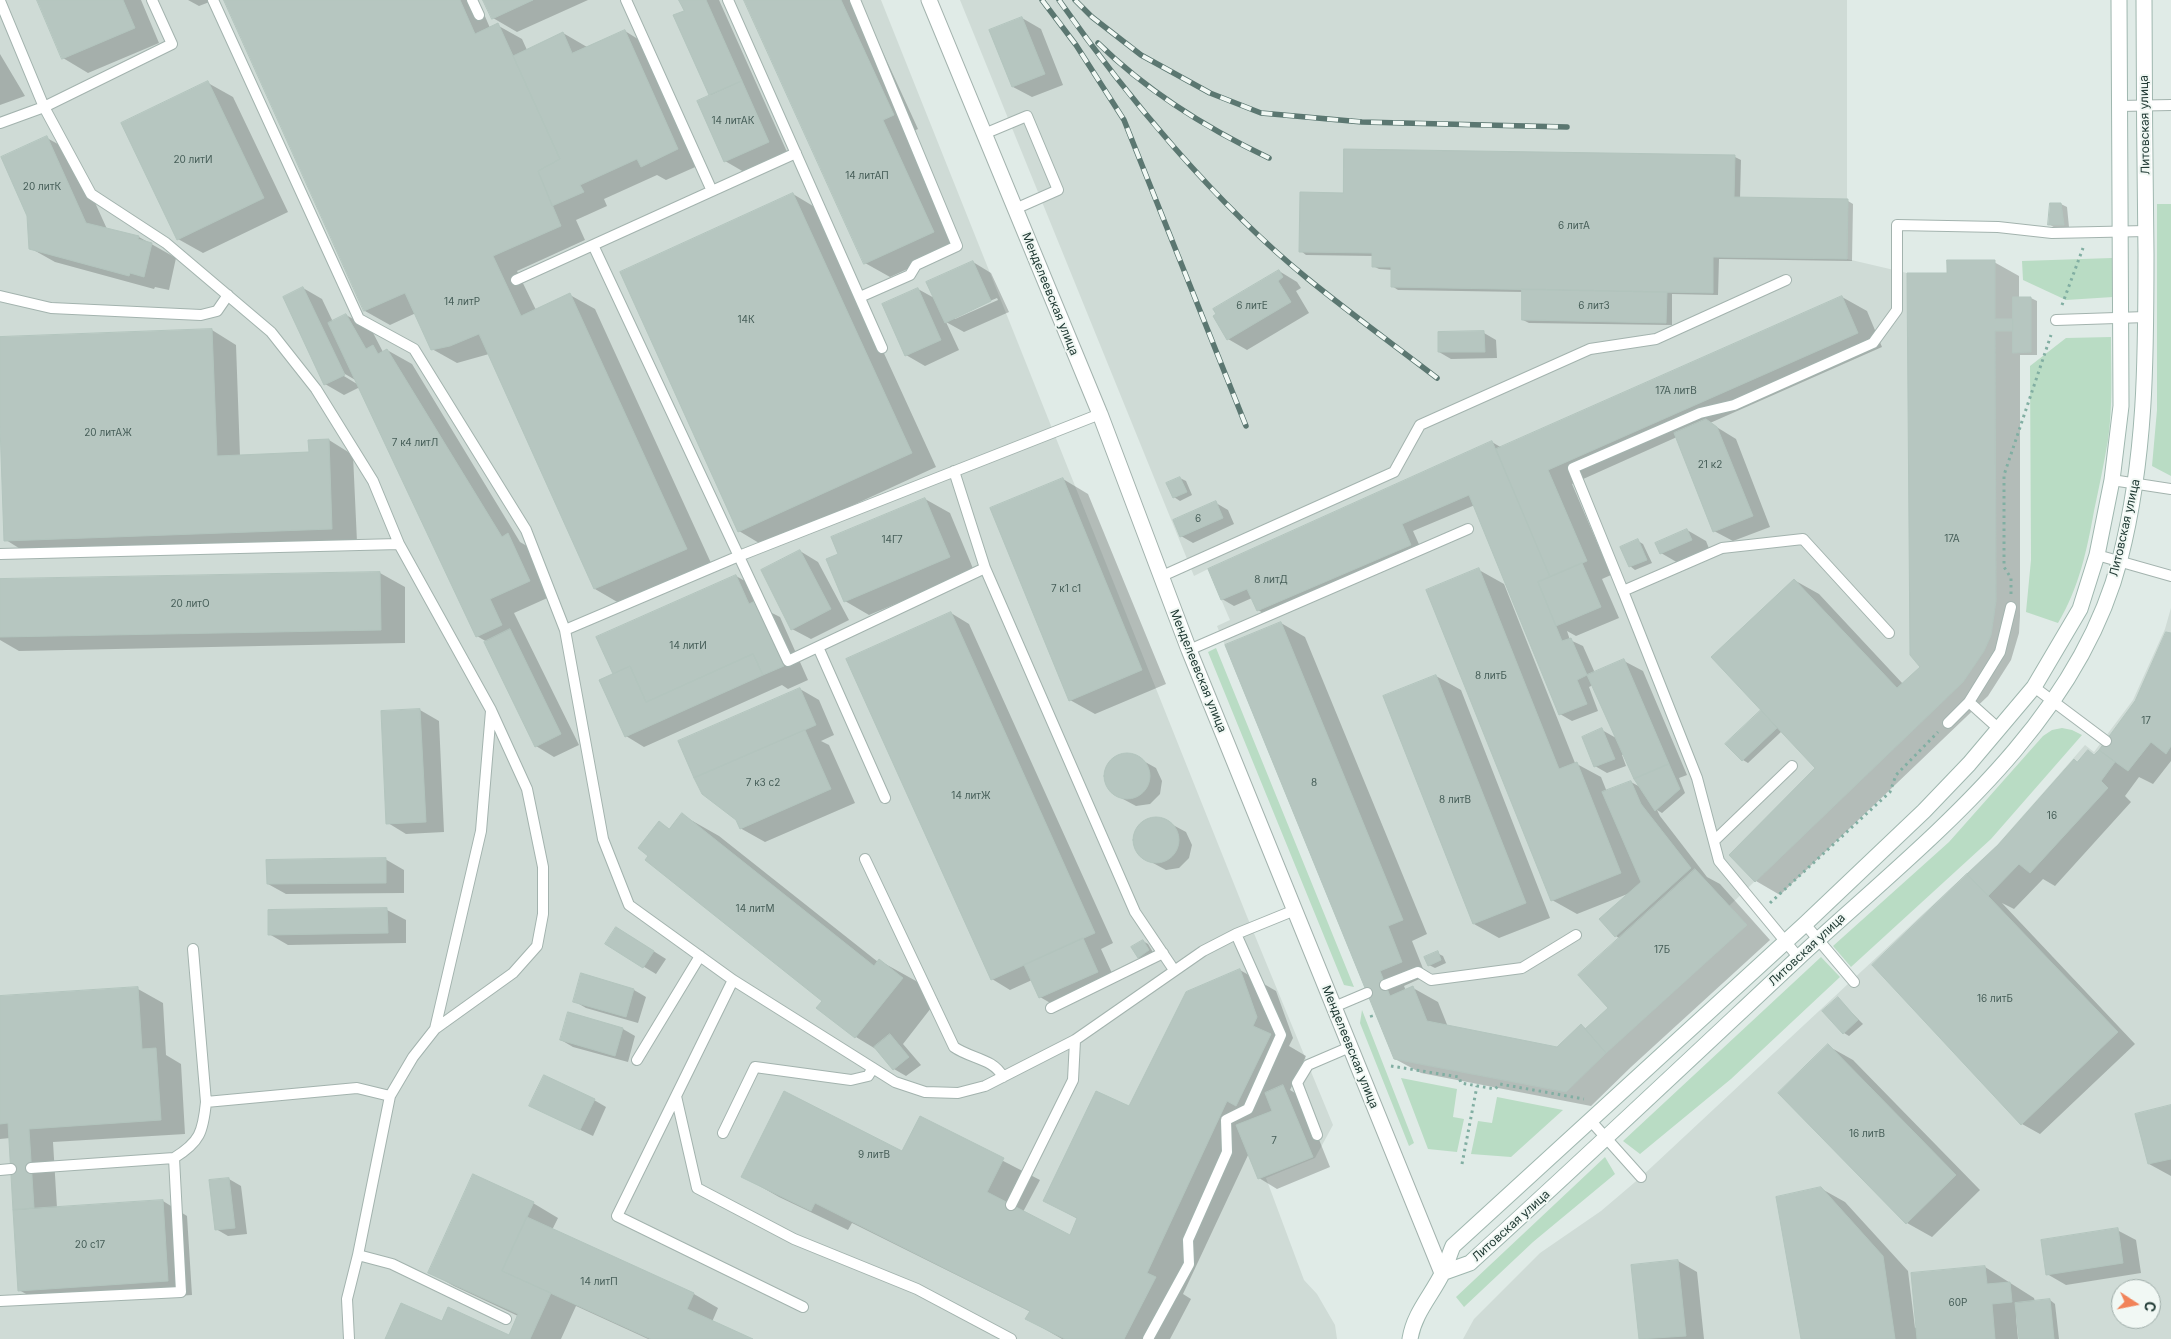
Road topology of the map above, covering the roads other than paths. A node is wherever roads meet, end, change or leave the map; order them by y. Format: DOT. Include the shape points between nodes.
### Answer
graph roads {
  1 [pos="152,0"];
  2 [pos="213,0"];
  3 [pos="472,0"];
  4 [pos="626,0"];
  5 [pos="728,0"];
  6 [pos="855,0"];
  7 [pos="929,0"];
  8 [pos="2119,0"];
  9 [pos="2144,0"];
  10 [pos="0,1"];
  11 [pos="479,15"];
  12 [pos="2171,105"];
  13 [pos="2120,106"];
  14 [pos="2144,106"];
  15 [pos="44,107"];
  16 [pos="0,123"];
  17 [pos="984,134"];
  18 [pos="796,153"];
  19 [pos="712,191"];
  20 [pos="1015,209"];
  21 [pos="2146,231"];
  22 [pos="2122,232"];
  23 [pos="594,245"];
  24 [pos="516,280"];
  25 [pos="1786,280"];
  26 [pos="228,295"];
  27 [pos="0,296"];
  28 [pos="860,297"];
  29 [pos="2122,317"];
  30 [pos="2146,317"];
  31 [pos="2056,320"];
  32 [pos="882,348"];
  33 [pos="1100,414"];
  34 [pos="954,471"];
  35 [pos="2112,480"];
  36 [pos="2136,484"];
  37 [pos="2171,488"];
  38 [pos="1468,530"];
  39 [pos="399,544"];
  40 [pos="0,554"];
  41 [pos="2097,555"];
  42 [pos="739,556"];
  43 [pos="2120,561"];
  44 [pos="985,568"];
  45 [pos="2171,576"];
  46 [pos="1160,577"];
  47 [pos="1623,591"];
  48 [pos="2011,607"];
  49 [pos="564,630"];
  50 [pos="1889,633"];
  51 [pos="818,646"];
  52 [pos="1189,650"];
  53 [pos="2034,687"];
  54 [pos="2052,700"];
  55 [pos="1968,702"];
  56 [pos="491,710"];
  57 [pos="1948,723"];
  58 [pos="2000,729"];
  59 [pos="2106,741"];
  60 [pos="1792,766"];
  61 [pos="885,798"];
  62 [pos="1714,841"];
  63 [pos="865,859"];
  64 [pos="1295,910"];
  65 [pos="1805,924"];
  66 [pos="1236,934"];
  67 [pos="1576,935"];
  68 [pos="1818,940"];
  69 [pos="1785,941"];
  70 [pos="193,950"];
  71 [pos="1163,953"];
  72 [pos="700,956"];
  73 [pos="1799,958"];
  74 [pos="1174,970"];
  75 [pos="733,980"];
  76 [pos="1854,982"];
  77 [pos="1385,985"];
  78 [pos="1367,993"];
  79 [pos="1334,1006"];
  80 [pos="1051,1008"];
  81 [pos="435,1029"];
  82 [pos="1075,1040"];
  83 [pos="1350,1047"];
  84 [pos="637,1060"];
  85 [pos="873,1068"];
  86 [pos="1003,1077"];
  87 [pos="390,1096"];
  88 [pos="676,1096"];
  89 [pos="206,1102"];
  90 [pos="1590,1120"];
  91 [pos="723,1133"];
  92 [pos="1317,1135"];
  93 [pos="1607,1138"];
  94 [pos="174,1158"];
  95 [pos="31,1168"];
  96 [pos="1641,1177"];
  97 [pos="1011,1205"];
  98 [pos="358,1255"];
  99 [pos="1442,1273"];
  100 [pos="0,1301"];
  101 [pos="803,1307"];
  102 [pos="506,1319"];
  103 [pos="349,1339"];
  104 [pos="1012,1339"];
  105 [pos="1148,1339"];
  106 [pos="1410,1339"];
  1 -- 15 [label="lane" via="172,44"];
  2 -- 49 [label="lane" via="359,319 414,349 526,530"];
  3 -- 11 [label="lane"];
  4 -- 19 [label="lane"];
  5 -- 18 [label="lane"];
  6 -- 28 [label="lane" via="957,246 916,265 910,275"];
  7 -- 17 [label="street, Менделеевская улица"];
  8 -- 13 [label="street, Литовская улица"];
  9 -- 14 [label="street, Литовская улица"];
  10 -- 15 [label="lane"];
  12 -- 14 [label="lane"];
  13 -- 14 [label="lane"];
  13 -- 22 [label="street, Литовская улица"];
  14 -- 21 [label="street, Литовская улица"];
  15 -- 16 [label="lane"];
  15 -- 26 [label="lane" via="91,194 166,243"];
  17 -- 20 [label="street, Менделеевская улица"];
  17 -- 20 [label="lane" via="1027,116 1058,190"];
  18 -- 19 [label="lane"];
  18 -- 28 [label="lane"];
  19 -- 23 [label="lane"];
  20 -- 33 [label="street, Менделеевская улица"];
  21 -- 22 [label="lane"];
  21 -- 30 [label="street, Литовская улица"];
  22 -- 29 [label="street, Литовская улица"];
  22 -- 47 [label="lane" via="2052,233 1998,227 1897,225 1897,310 1873,343 1734,405 1700,413 1573,468"];
  23 -- 24 [label="lane"];
  23 -- 42 [label="lane"];
  25 -- 46 [label="lane" via="1656,339 1590,349 1420,425 1394,472"];
  26 -- 27 [label="lane" via="217,311 201,315 51,308"];
  26 -- 39 [label="lane" via="271,332 316,389 373,481"];
  28 -- 32 [label="lane"];
  29 -- 30 [label="lane"];
  29 -- 31 [label="lane"];
  29 -- 35 [label="street, Литовская улица" via="2121,406"];
  30 -- 36 [label="street, Литовская улица" via="2145,408"];
  33 -- 34 [label="lane"];
  33 -- 46 [label="street, Менделеевская улица"];
  34 -- 42 [label="lane"];
  34 -- 44 [label="lane"];
  35 -- 36 [label="lane"];
  35 -- 41 [label="street, Литовская улица"];
  36 -- 37 [label="lane"];
  36 -- 43 [label="street, Литовская улица"];
  38 -- 52 [label="lane"];
  39 -- 40 [label="lane"];
  39 -- 56 [label="lane"];
  41 -- 43 [label="lane"];
  41 -- 53 [label="street, Литовская улица" via="2080,608"];
  42 -- 49 [label="lane"];
  42 -- 51 [label="lane" via="788,660"];
  43 -- 45 [label="lane"];
  43 -- 54 [label="street, Литовская улица" via="2101,618 2080,660"];
  44 -- 51 [label="lane"];
  44 -- 71 [label="lane" via="1136,912"];
  46 -- 52 [label="street, Менделеевская улица"];
  47 -- 50 [label="lane" via="1722,548 1803,539"];
  47 -- 62 [label="lane" via="1697,778"];
  48 -- 55 [label="lane" via="2000,652"];
  49 -- 72 [label="lane" via="603,839 629,905"];
  51 -- 61 [label="lane"];
  52 -- 64 [label="street, Менделеевская улица"];
  53 -- 54 [label="lane"];
  53 -- 58 [label="street, Литовская улица"];
  54 -- 59 [label="lane"];
  54 -- 68 [label="street, Литовская улица" via="2018,745 1940,829"];
  55 -- 57 [label="lane"];
  55 -- 58 [label="lane"];
  56 -- 81 [label="lane" via="481,830"];
  56 -- 81 [label="lane" via="527,790 543,867 543,914 537,946 513,973"];
  58 -- 65 [label="street, Литовская улица" via="1924,811"];
  60 -- 62 [label="lane"];
  62 -- 69 [label="lane" via="1719,861"];
  63 -- 86 [label="lane" via="954,1047 966,1055 989,1062"];
  64 -- 66 [label="lane"];
  64 -- 79 [label="street, Менделеевская улица"];
  65 -- 68 [label="lane"];
  65 -- 69 [label="street, Литовская улица"];
  66 -- 74 [label="lane" via="1203,950"];
  66 -- 105 [label="lane" via="1282,1035 1248,1109 1226,1120 1227,1152 1188,1240 1189,1264"];
  67 -- 77 [label="lane" via="1522,968 1431,980 1418,972"];
  68 -- 73 [label="street, Литовская улица"];
  68 -- 76 [label="lane"];
  69 -- 73 [label="lane"];
  69 -- 90 [label="street, Литовская улица"];
  70 -- 89 [label="lane"];
  71 -- 74 [label="lane"];
  71 -- 80 [label="lane"];
  72 -- 75 [label="lane"];
  72 -- 84 [label="lane"];
  73 -- 93 [label="street, Литовская улица"];
  74 -- 82 [label="lane"];
  75 -- 85 [label="lane"];
  75 -- 88 [label="lane"];
  78 -- 79 [label="lane"];
  79 -- 83 [label="street, Менделеевская улица"];
  81 -- 87 [label="lane" via="413,1057"];
  82 -- 86 [label="lane"];
  82 -- 97 [label="lane" via="1073,1080"];
  83 -- 92 [label="lane" via="1308,1065 1297,1083"];
  83 -- 99 [label="street, Менделеевская улица"];
  85 -- 86 [label="lane" via="895,1082 925,1092 958,1093"];
  85 -- 91 [label="lane" via="868,1076 851,1080 755,1068"];
  87 -- 89 [label="lane" via="358,1088"];
  87 -- 98 [label="lane"];
  88 -- 101 [label="lane" via="617,1216"];
  88 -- 104 [label="lane" via="697,1188 794,1239 917,1289"];
  89 -- 94 [label="lane" via="203,1127 192,1146"];
  90 -- 93 [label="lane"];
  90 -- 99 [label="street, Литовская улица" via="1453,1246"];
  93 -- 96 [label="lane"];
  93 -- 99 [label="street, Литовская улица" via="1470,1263"];
  94 -- 95 [label="lane"];
  94 -- 100 [label="lane" via="181,1292"];
  98 -- 102 [label="lane" via="392,1264"];
  98 -- 103 [label="lane" via="347,1299"];
  99 -- 106 [label="street" via="1425,1299 1411,1329"];
}
